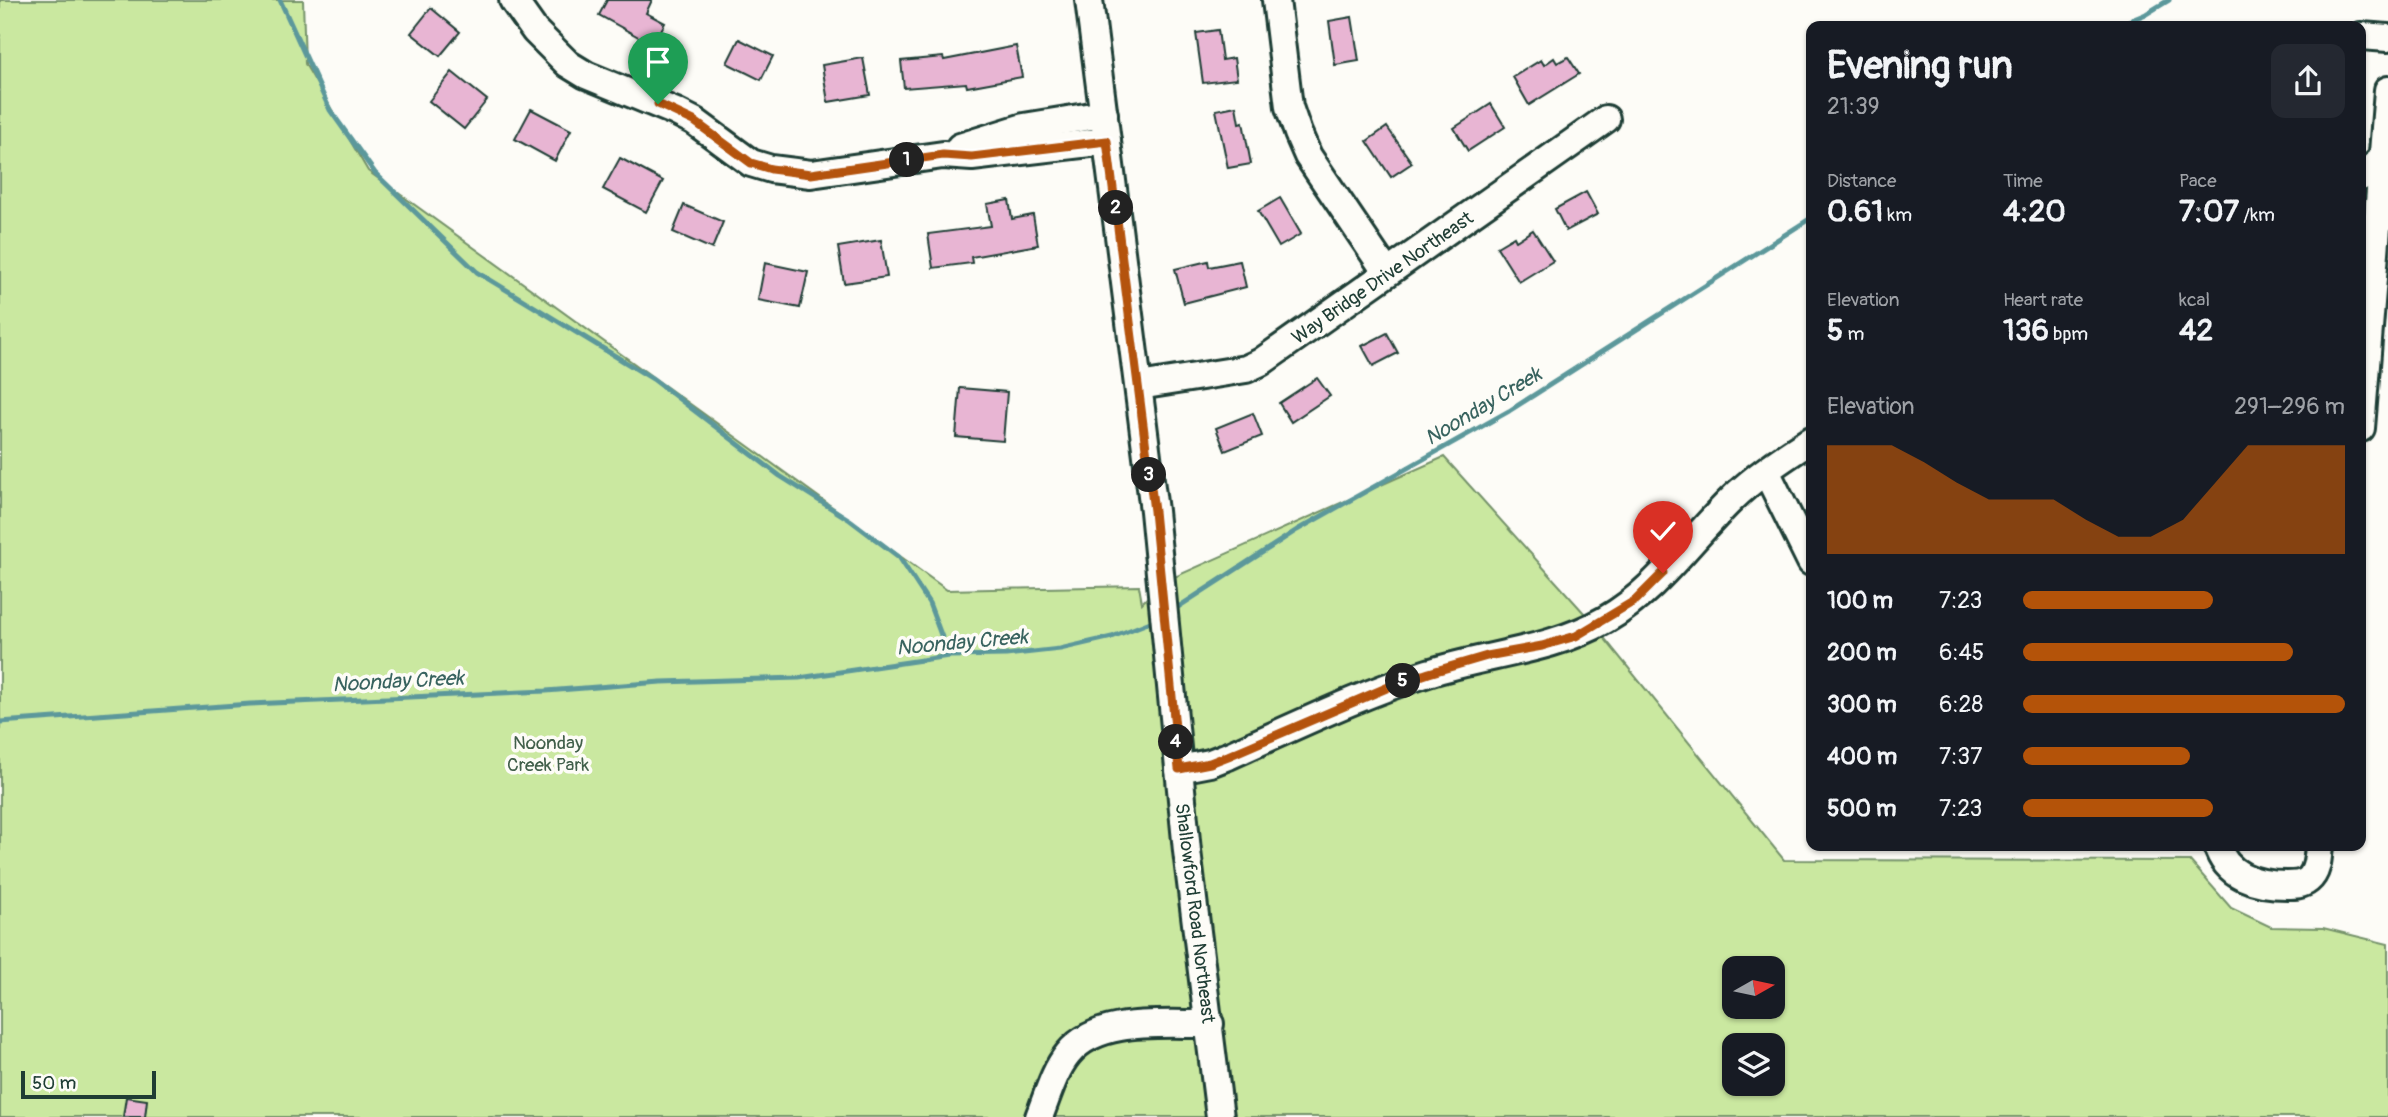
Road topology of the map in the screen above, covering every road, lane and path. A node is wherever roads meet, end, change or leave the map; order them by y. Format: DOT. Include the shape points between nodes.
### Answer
graph roads {
  1 [pos="1089,0"];
  2 [pos="1276,0"];
  3 [pos="518,2"];
  4 [pos="2366,36"];
  5 [pos="2388,38"];
  6 [pos="2388,90"];
  7 [pos="1104,114"];
  8 [pos="1606,119"];
  9 [pos="1107,141"];
  10 [pos="943,155"];
  11 [pos="2383,158"];
  12 [pos="2366,173"];
  13 [pos="2370,222"];
  14 [pos="1387,273"];
  15 [pos="2374,287"];
  16 [pos="2366,374"];
  17 [pos="1139,386"];
  18 [pos="1806,443"];
  19 [pos="1766,471"];
  20 [pos="1806,552"];
  21 [pos="1179,769"];
  22 [pos="2220,851"];
  23 [pos="2318,851"];
  24 [pos="1210,1024"];
  25 [pos="1039,1117"];
  26 [pos="1220,1117"];
  1 -- 7 [label="street, Shallowford Road Northeast"];
  2 -- 14 [label="street" via="1290,107 1298,133 1308,156"];
  3 -- 10 [label="street" via="535,31 568,64 694,121 751,163 811,174"];
  4 -- 5 [label="street"];
  6 -- 11 [label="street"];
  7 -- 9 [label="street, Shallowford Road Northeast"];
  7 -- 10 [label="street" via="1024,127"];
  8 -- 14 [label="street, Way Bridge Drive Northeast"];
  9 -- 10 [label="street" via="972,157"];
  9 -- 17 [label="street, Shallowford Road Northeast"];
  11 -- 12 [label="street"];
  11 -- 13 [label="street"];
  13 -- 15 [label="street"];
  14 -- 17 [label="street, Way Bridge Drive Northeast" via="1246,369"];
  15 -- 16 [label="street"];
  17 -- 21 [label="street, Shallowford Road Northeast"];
  18 -- 19 [label="street"];
  19 -- 20 [label="street"];
  19 -- 21 [label="street" via="1732,499 1636,600 1576,636 1429,673 1210,763"];
  21 -- 24 [label="street, Shallowford Road Northeast"];
  22 -- 23 [label="street" via="2234,872 2247,880 2278,885 2308,880 2316,870"];
  24 -- 25 [label="street" via="1095,1032 1066,1056"];
  24 -- 26 [label="street, Shallowford Road Northeast"];
}
